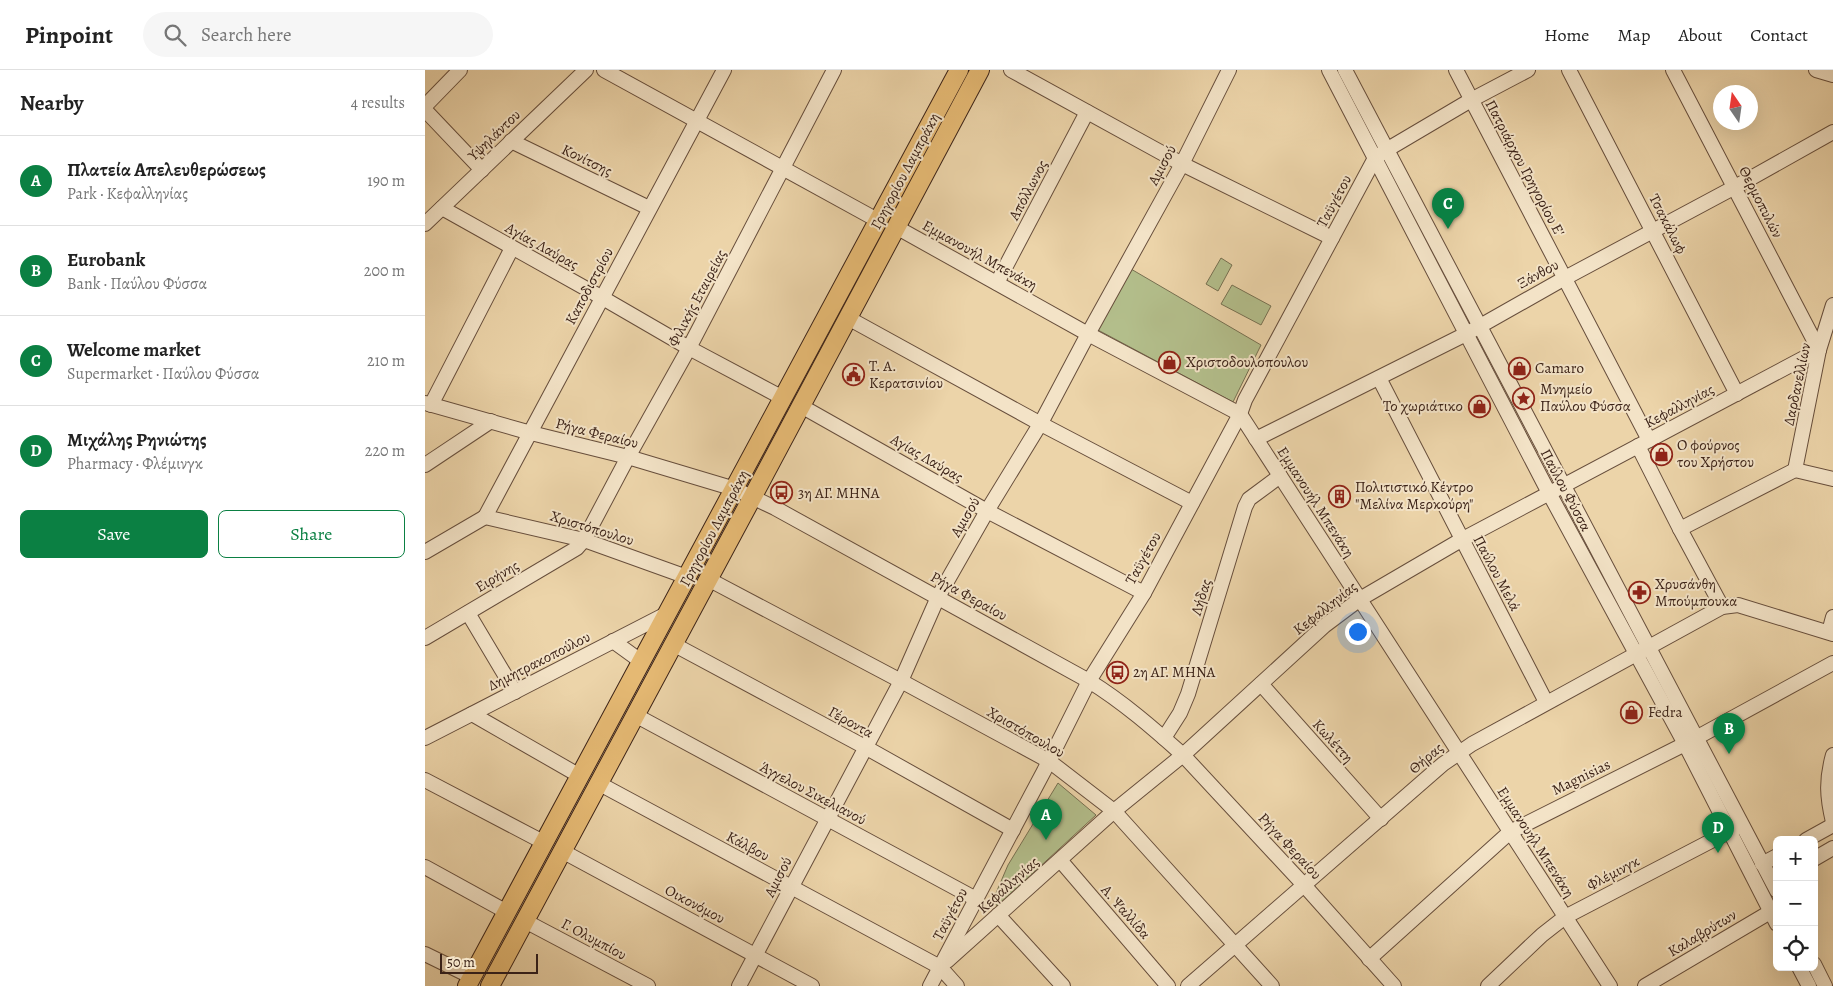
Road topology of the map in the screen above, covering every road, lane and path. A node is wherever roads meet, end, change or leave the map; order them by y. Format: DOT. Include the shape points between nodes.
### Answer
graph roads {
  1 [pos="460,70"];
  2 [pos="586,70"];
  3 [pos="604,70"];
  4 [pos="724,70"];
  5 [pos="834,70"];
  6 [pos="959,70"];
  7 [pos="980,70"];
  8 [pos="1011,70"];
  9 [pos="1229,70"];
  10 [pos="1329,70"];
  11 [pos="1345,70"];
  12 [pos="1455,70"];
  13 [pos="1529,70"];
  14 [pos="1569,70"];
  15 [pos="1673,70"];
  16 [pos="1816,70"];
  17 [pos="1833,75"];
  18 [pos="1471,100"];
  19 [pos="425,106"];
  20 [pos="425,110"];
  21 [pos="1087,112"];
  22 [pos="697,120"];
  23 [pos="1833,132"];
  24 [pos="511,141"];
  25 [pos="1388,149"];
  26 [pos="1375,158"];
  27 [pos="1182,164"];
  28 [pos="783,168"];
  29 [pos="481,170"];
  30 [pos="1735,187"];
  31 [pos="442,208"];
  32 [pos="649,208"];
  33 [pos="879,220"];
  34 [pos="425,224"];
  35 [pos="896,227"];
  36 [pos="1653,231"];
  37 [pos="1332,238"];
  38 [pos="512,248"];
  39 [pos="1565,278"];
  40 [pos="997,283"];
  41 [pos="601,297"];
  42 [pos="1833,305"];
  43 [pos="848,318"];
  44 [pos="1479,326"];
  45 [pos="1088,334"];
  46 [pos="1467,334"];
  47 [pos="689,348"];
  48 [pos="1819,350"];
  49 [pos="1833,354"];
  50 [pos="1379,378"];
  51 [pos="1737,394"];
  52 [pos="783,398"];
  53 [pos="428,404"];
  54 [pos="801,406"];
  55 [pos="1240,414"];
  56 [pos="491,421"];
  57 [pos="1041,424"];
  58 [pos="531,433"];
  59 [pos="1256,439"];
  60 [pos="1643,443"];
  61 [pos="628,457"];
  62 [pos="425,465"];
  63 [pos="1795,470"];
  64 [pos="1280,476"];
  65 [pos="1833,479"];
  66 [pos="1563,486"];
  67 [pos="735,488"];
  68 [pos="1549,493"];
  69 [pos="753,496"];
  70 [pos="1192,503"];
  71 [pos="987,511"];
  72 [pos="485,517"];
  73 [pos="1680,529"];
  74 [pos="584,540"];
  75 [pos="1461,540"];
  76 [pos="425,552"];
  77 [pos="687,578"];
  78 [pos="707,579"];
  79 [pos="1144,592"];
  80 [pos="938,597"];
  81 [pos="1360,599"];
  82 [pos="1722,607"];
  83 [pos="468,612"];
  84 [pos="668,613"];
  85 [pos="1833,616"];
  86 [pos="1831,633"];
  87 [pos="425,638"];
  88 [pos="613,641"];
  89 [pos="673,644"];
  90 [pos="1643,650"];
  91 [pos="642,662"];
  92 [pos="1833,662"];
  93 [pos="901,681"];
  94 [pos="1089,681"];
  95 [pos="1261,684"];
  96 [pos="515,692"];
  97 [pos="1546,702"];
  98 [pos="472,714"];
  99 [pos="635,715"];
  100 [pos="425,738"];
  101 [pos="1164,738"];
  102 [pos="1691,741"];
  103 [pos="865,747"];
  104 [pos="1459,752"];
  105 [pos="1833,755"];
  106 [pos="1183,756"];
  107 [pos="1049,761"];
  108 [pos="580,776"];
  109 [pos="425,780"];
  110 [pos="598,783"];
  111 [pos="1114,811"];
  112 [pos="826,819"];
  113 [pos="1381,819"];
  114 [pos="1833,824"];
  115 [pos="1742,825"];
  116 [pos="1013,830"];
  117 [pos="1729,831"];
  118 [pos="1510,832"];
  119 [pos="1813,836"];
  120 [pos="545,843"];
  121 [pos="1833,848"];
  122 [pos="562,850"];
  123 [pos="1818,857"];
  124 [pos="1773,858"];
  125 [pos="1059,860"];
  126 [pos="1763,864"];
  127 [pos="425,867"];
  128 [pos="1773,882"];
  129 [pos="1303,884"];
  130 [pos="791,887"];
  131 [pos="976,898"];
  132 [pos="1773,910"];
  133 [pos="507,912"];
  134 [pos="998,915"];
  135 [pos="1773,915"];
  136 [pos="1565,917"];
  137 [pos="525,921"];
  138 [pos="1235,944"];
  139 [pos="425,954"];
  140 [pos="756,955"];
  141 [pos="1369,959"];
  142 [pos="940,967"];
  143 [pos="1801,971"];
  144 [pos="1818,971"];
  145 [pos="470,982"];
  146 [pos="490,986"];
  147 [pos="648,986"];
  148 [pos="739,986"];
  149 [pos="812,986"];
  150 [pos="930,986"];
  151 [pos="957,986"];
  152 [pos="1063,986"];
  153 [pos="1168,986"];
  154 [pos="1188,986"];
  155 [pos="1272,986"];
  156 [pos="1394,986"];
  157 [pos="1488,986"];
  158 [pos="1610,986"];
  159 [pos="1645,986"];
  160 [pos="1809,986"];
  161 [pos="1825,986"];
  1 -- 19 [label="street"];
  2 -- 24 [label="street, Υψηλάντου"];
  3 -- 22 [label="street"];
  4 -- 22 [label="street, Καποδιστρίου"];
  5 -- 28 [label="street, Φιλικής Εταιρείας"];
  6 -- 33 [label="main road, Γρηγορίου Λαμπράκη"];
  7 -- 35 [label="main road, Γρηγορίου Λαμπράκη"];
  8 -- 21 [label="street"];
  9 -- 27 [label="street, Αμισού"];
  10 -- 26 [label="street, Παύλου Φύσσα"];
  11 -- 25 [label="street, Παύλου Φύσσα"];
  12 -- 18 [label="street, Πατριάρχου Γρηγορίου Ε'"];
  13 -- 18 [label="street, Ταϋγέτου"];
  14 -- 36 [label="street, Τσακάλωφ"];
  15 -- 30 [label="street, Θερμοπυλών"];
  16 -- 17 [label="street"];
  18 -- 25 [label="street, Ταϋγέτου"];
  18 -- 39 [label="street, Πατριάρχου Γρηγορίου Ε'"];
  20 -- 29 [label="street"];
  21 -- 27 [label="street"];
  21 -- 40 [label="street, Απόλλωνος"];
  22 -- 28 [label="street"];
  22 -- 32 [label="street, Καποδιστρίου"];
  23 -- 30 [label="street, Ξάνθου"];
  24 -- 29 [label="street, Υψηλάντου"];
  24 -- 32 [label="street, Κονίτσης"];
  25 -- 26 [label="street, Ταϋγέτου"];
  25 -- 44 [label="street, Παύλου Φύσσα"];
  26 -- 37 [label="street, Ταϋγέτου"];
  26 -- 46 [label="street, Παύλου Φύσσα"];
  27 -- 37 [label="street"];
  27 -- 45 [label="street, Αμισού"];
  28 -- 33 [label="street"];
  28 -- 47 [label="street, Φιλικής Εταιρείας"];
  29 -- 31 [label="street, Υψηλάντου"];
  30 -- 36 [label="street, Ξάνθου"];
  30 -- 48 [label="street, Θερμοπυλών"];
  31 -- 34 [label="street, Υψηλάντου"];
  31 -- 38 [label="street, Αγίας Λαύρας"];
  32 -- 41 [label="street, Καποδιστρίου"];
  33 -- 52 [label="main road, Γρηγορίου Λαμπράκη"];
  35 -- 40 [label="street, Εμμανουήλ Μπενάκη"];
  35 -- 43 [label="main road, Γρηγορίου Λαμπράκη"];
  36 -- 39 [label="street, Ξάνθου"];
  36 -- 51 [label="street, Τσακάλωφ"];
  37 -- 55 [label="street, Ταϋγέτου"];
  38 -- 41 [label="street, Αγίας Λαύρας"];
  38 -- 53 [label="street"];
  39 -- 44 [label="street, Ξάνθου"];
  39 -- 60 [label="street, Πατριάρχου Γρηγορίου Ε'"];
  40 -- 45 [label="street, Εμμανουήλ Μπενάκη"];
  41 -- 47 [label="street, Αγίας Λαύρας"];
  41 -- 58 [label="street, Καποδιστρίου"];
  42 -- 48 [label="street, Δαρδανελλίων"];
  43 -- 54 [label="main road, Γρηγορίου Λαμπράκη"];
  43 -- 57 [label="street"];
  44 -- 46 [label="street, Ξάνθου"];
  44 -- 66 [label="street, Παύλου Φύσσα"];
  45 -- 55 [label="street, Εμμανουήλ Μπενάκη"];
  45 -- 57 [label="street, Αμισού"];
  46 -- 50 [label="street, Ξάνθου"];
  46 -- 68 [label="street, Παύλου Φύσσα"];
  47 -- 52 [label="street, Αγίας Λαύρας"];
  47 -- 61 [label="street, Φιλικής Εταιρείας"];
  48 -- 49 [label="street"];
  48 -- 51 [label="street, Κεφαλληνίας"];
  48 -- 63 [label="street, Δαρδανελλίων"];
  50 -- 59 [label="street, Ξάνθου"];
  50 -- 75 [label="street, Παύλου Μελά"];
  51 -- 60 [label="street, Κεφαλληνίας"];
  52 -- 67 [label="main road, Γρηγορίου Λαμπράκη"];
  53 -- 56 [label="street, Ρήγα Φεραίου"];
  54 -- 69 [label="main road, Γρηγορίου Λαμπράκη"];
  54 -- 71 [label="street, Αγίας Λαύρας"];
  55 -- 59 [label="street, Εμμανουήλ Μπενάκη"];
  55 -- 70 [label="street, Ταϋγέτου"];
  56 -- 58 [label="street, Ρήγα Φεραίου"];
  56 -- 62 [label="street"];
  57 -- 70 [label="street"];
  57 -- 71 [label="street, Αμισού"];
  58 -- 61 [label="street, Ρήγα Φεραίου"];
  58 -- 72 [label="street, Καποδιστρίου"];
  59 -- 64 [label="street, Εμμανουήλ Μπενάκη"];
  60 -- 66 [label="street, Κεφαλληνίας"];
  60 -- 73 [label="street, Πατριάρχου Γρηγορίου Ε'"];
  61 -- 67 [label="street, Ρήγα Φεραίου"];
  61 -- 74 [label="street, Φιλικής Εταιρείας"];
  63 -- 65 [label="street"];
  63 -- 73 [label="street"];
  64 -- 81 [label="street, Εμμανουήλ Μπενάκη"];
  64 -- 101 [label="street, Λήδας" via="1249,500 1245,507 1188,694"];
  66 -- 68 [label="street, Κεφαλληνίας"];
  66 -- 90 [label="street, Παύλου Φύσσα"];
  67 -- 69 [label="street, Ρήγα Φεραίου"];
  67 -- 77 [label="main road, Γρηγορίου Λαμπράκη"];
  68 -- 75 [label="street, Κεφαλληνίας"];
  68 -- 90 [label="street, Παύλου Φύσσα"];
  69 -- 78 [label="main road, Γρηγορίου Λαμπράκη"];
  69 -- 80 [label="street, Ρήγα Φεραίου"];
  70 -- 79 [label="street, Ταϋγέτου"];
  71 -- 79 [label="street, Αγίας Λαύρας"];
  71 -- 80 [label="street, Αμισού"];
  72 -- 74 [label="street, Χριστόπουλου"];
  72 -- 76 [label="street"];
  73 -- 82 [label="street, Πατριάρχου Γρηγορίου Ε'"];
  74 -- 77 [label="street, Χριστόπουλου"];
  74 -- 83 [label="street, Ειρήνης" via="577,548"];
  75 -- 81 [label="street, Κεφαλληνίας"];
  75 -- 97 [label="street, Παύλου Μελά"];
  77 -- 84 [label="main road, Γρηγορίου Λαμπράκη"];
  78 -- 89 [label="main road, Γρηγορίου Λαμπράκη"];
  78 -- 93 [label="street, Χριστόπουλου"];
  79 -- 94 [label="street, Ταϋγέτου"];
  80 -- 93 [label="street, Αμισού"];
  80 -- 94 [label="street, Ρήγα Φεραίου"];
  81 -- 95 [label="street, Κεφαλληνίας" via="1324,626"];
  81 -- 104 [label="street, Εμμανουήλ Μπενάκη"];
  82 -- 86 [label="street" via="1738,605"];
  82 -- 90 [label="street, Θήρας"];
  83 -- 87 [label="street, Ειρήνης"];
  83 -- 96 [label="street"];
  84 -- 88 [label="street, Δημητρακοπούλου"];
  84 -- 91 [label="main road, Γρηγορίου Λαμπράκη"];
  85 -- 86 [label="street"];
  88 -- 91 [label="street"];
  88 -- 96 [label="street, Δημητρακοπούλου"];
  89 -- 99 [label="main road, Γρηγορίου Λαμπράκη"];
  89 -- 103 [label="street, Γέροντα"];
  90 -- 97 [label="street, Θήρας"];
  90 -- 102 [label="street, Παύλου Φύσσα"];
  91 -- 108 [label="main road, Γρηγορίου Λαμπράκη"];
  92 -- 102 [label="street, Magnisias"];
  93 -- 103 [label="street, Αμισού"];
  93 -- 107 [label="street, Χριστόπουλου"];
  94 -- 101 [label="street, Ρήγα Φεραίου"];
  94 -- 107 [label="street, Ταϋγέτου"];
  95 -- 106 [label="street, Κεφαλληνίας"];
  95 -- 113 [label="street, Κωλέττη"];
  96 -- 98 [label="street, Δημητρακοπούλου"];
  97 -- 104 [label="street, Θήρας"];
  98 -- 100 [label="street, Δημητρακοπούλου"];
  98 -- 108 [label="street"];
  99 -- 110 [label="main road, Γρηγορίου Λαμπράκη"];
  99 -- 112 [label="street, Άγγελου Σικελιανού"];
  101 -- 106 [label="street, Ρήγα Φεραίου"];
  102 -- 115 [label="street, Παύλου Φύσσα"];
  102 -- 117 [label="street, Παύλου Φύσσα"];
  102 -- 118 [label="street, Magnisias"];
  103 -- 112 [label="street, Αμισού"];
  103 -- 116 [label="street, Γέροντα"];
  104 -- 113 [label="street, Θήρας"];
  104 -- 118 [label="street, Εμμανουήλ Μπενάκη"];
  105 -- 114 [label="street" via="1828,774"];
  106 -- 111 [label="street, Κεφαλληνίας"];
  106 -- 129 [label="street, Ρήγα Φεραίου"];
  107 -- 111 [label="street, Χριστόπουλου"];
  107 -- 116 [label="street, Ταϋγέτου"];
  108 -- 120 [label="main road, Γρηγορίου Λαμπράκη"];
  109 -- 120 [label="street"];
  110 -- 122 [label="main road, Γρηγορίου Λαμπράκη"];
  110 -- 130 [label="street, Κάλβου"];
  111 -- 125 [label="street, Κεφαλληνίας"];
  111 -- 138 [label="street, Χριστόπουλου"];
  112 -- 130 [label="street, Αμισού"];
  112 -- 131 [label="street, Άγγελου Σικελιανού"];
  113 -- 129 [label="street, Θήρας"];
  114 -- 119 [label="street"];
  115 -- 117 [label="street, Φλέμινγκ"];
  115 -- 126 [label="street, Παύλου Φύσσα"];
  116 -- 131 [label="street, Ταϋγέτου"];
  117 -- 132 [label="street, Παύλου Φύσσα"];
  117 -- 136 [label="street, Φλέμινγκ"];
  118 -- 136 [label="street, Εμμανουήλ Μπενάκη"];
  118 -- 141 [label="street, Magnisias"];
  120 -- 133 [label="main road, Γρηγορίου Λαμπράκη"];
  121 -- 123 [label="street"];
  122 -- 137 [label="main road, Γρηγορίου Λαμπράκη"];
  122 -- 140 [label="street, Οικονόμου"];
  124 -- 126 [label="street"];
  125 -- 134 [label="street, Κεφαλληνίας"];
  125 -- 153 [label="street, Α. Ψαλλίδα"];
  126 -- 128 [label="street, Παύλου Φύσσα"];
  127 -- 133 [label="street"];
  129 -- 138 [label="street, Θήρας"];
  129 -- 141 [label="street, Ρήγα Φεραίου"];
  130 -- 140 [label="street, Αμισού"];
  130 -- 142 [label="street, Κάλβου"];
  131 -- 142 [label="street, Ταϋγέτου"];
  133 -- 145 [label="main road, Γρηγορίου Λαμπράκη"];
  134 -- 142 [label="street, Κεφαλληνίας"];
  134 -- 152 [label="street"];
  135 -- 159 [label="street, Καλαβρύτων"];
  136 -- 157 [label="street, Φλέμινγκ"];
  136 -- 158 [label="street, Εμμανουήλ Μπενάκη"];
  137 -- 146 [label="main road, Γρηγορίου Λαμπράκη"];
  137 -- 147 [label="street, Γ. Ολυμπίου"];
  138 -- 154 [label="street, Θήρας"];
  138 -- 155 [label="street, Χριστόπουλου"];
  139 -- 145 [label="street"];
  140 -- 148 [label="street, Αμισού"];
  140 -- 149 [label="street, Οικονόμου"];
  141 -- 156 [label="street, Ρήγα Φεραίου"];
  142 -- 150 [label="street, Ταϋγέτου"];
  142 -- 151 [label="street, Κάλβου"];
  143 -- 160 [label="street"];
  144 -- 161 [label="street"];
}
